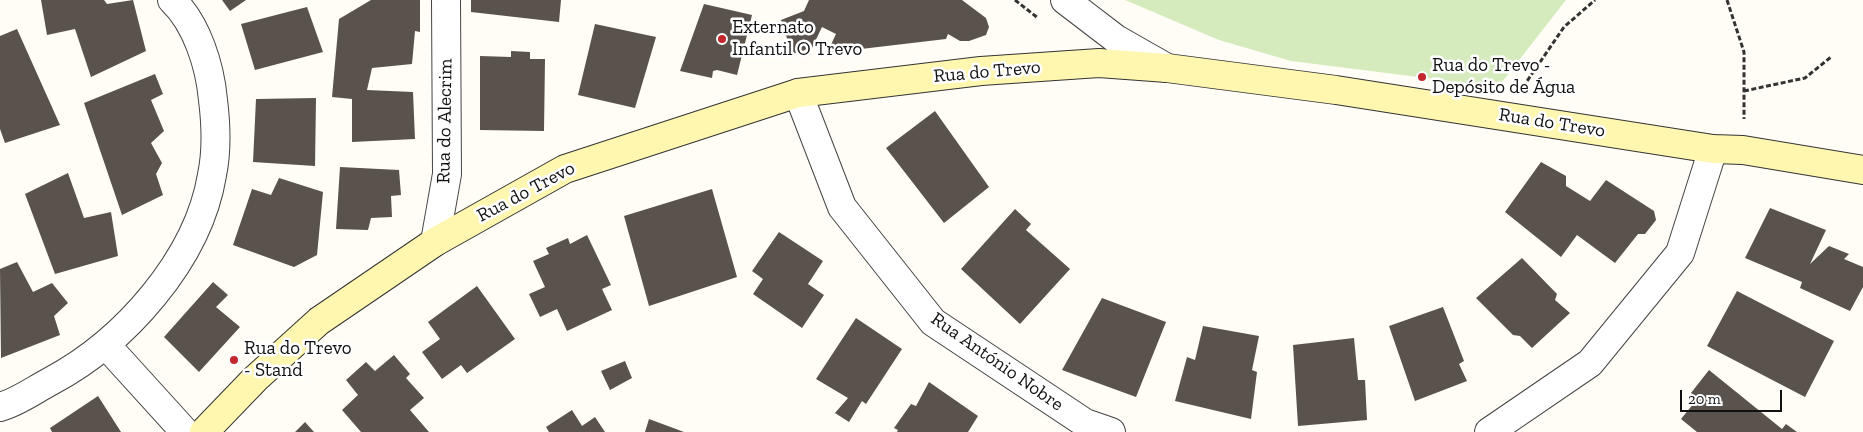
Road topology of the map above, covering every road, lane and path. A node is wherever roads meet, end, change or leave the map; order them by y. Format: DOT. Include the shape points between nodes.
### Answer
graph roads {
  1 [pos="172,0"];
  2 [pos="446,0"];
  3 [pos="1065,0"];
  4 [pos="1594,0"];
  5 [pos="1727,0"];
  6 [pos="1831,57"];
  7 [pos="1167,68"];
  8 [pos="1744,91"];
  9 [pos="798,93"];
  10 [pos="1508,116"];
  11 [pos="1713,149"];
  12 [pos="1743,150"];
  13 [pos="1863,170"];
  14 [pos="435,242"];
  15 [pos="106,345"];
  16 [pos="0,407"];
  17 [pos="185,432"];
  18 [pos="204,432"];
  19 [pos="1111,432"];
  20 [pos="1489,432"];
  1 -- 15 [label="street" via="199,42 212,82 216,126 212,176 199,221 175,266 143,308"];
  2 -- 14 [label="street, Rua do Alecrim" via="447,174"];
  3 -- 7 [label="street" via="1116,40"];
  4 -- 10 [label="path" via="1564,27 1511,104"];
  5 -- 8 [label="path" via="1744,52"];
  6 -- 8 [label="path" via="1805,78"];
  7 -- 9 [label="street, Rua do Trevo" via="1089,64 981,71"];
  7 -- 10 [label="street, Rua do Trevo"];
  8 -- 12 [label="path"];
  9 -- 14 [label="street, Rua do Trevo" via="565,169"];
  9 -- 19 [label="street, Rua António Nobre" via="842,207 933,322 1086,423"];
  10 -- 11 [label="street, Rua do Trevo"];
  11 -- 12 [label="street, Rua do Trevo"];
  11 -- 20 [label="street" via="1680,253 1590,363"];
  12 -- 13 [label="street, Rua do Trevo"];
  14 -- 18 [label="street, Rua do Trevo" via="319,321 255,378"];
  15 -- 16 [label="street" via="67,372"];
  15 -- 17 [label="street"];
}
